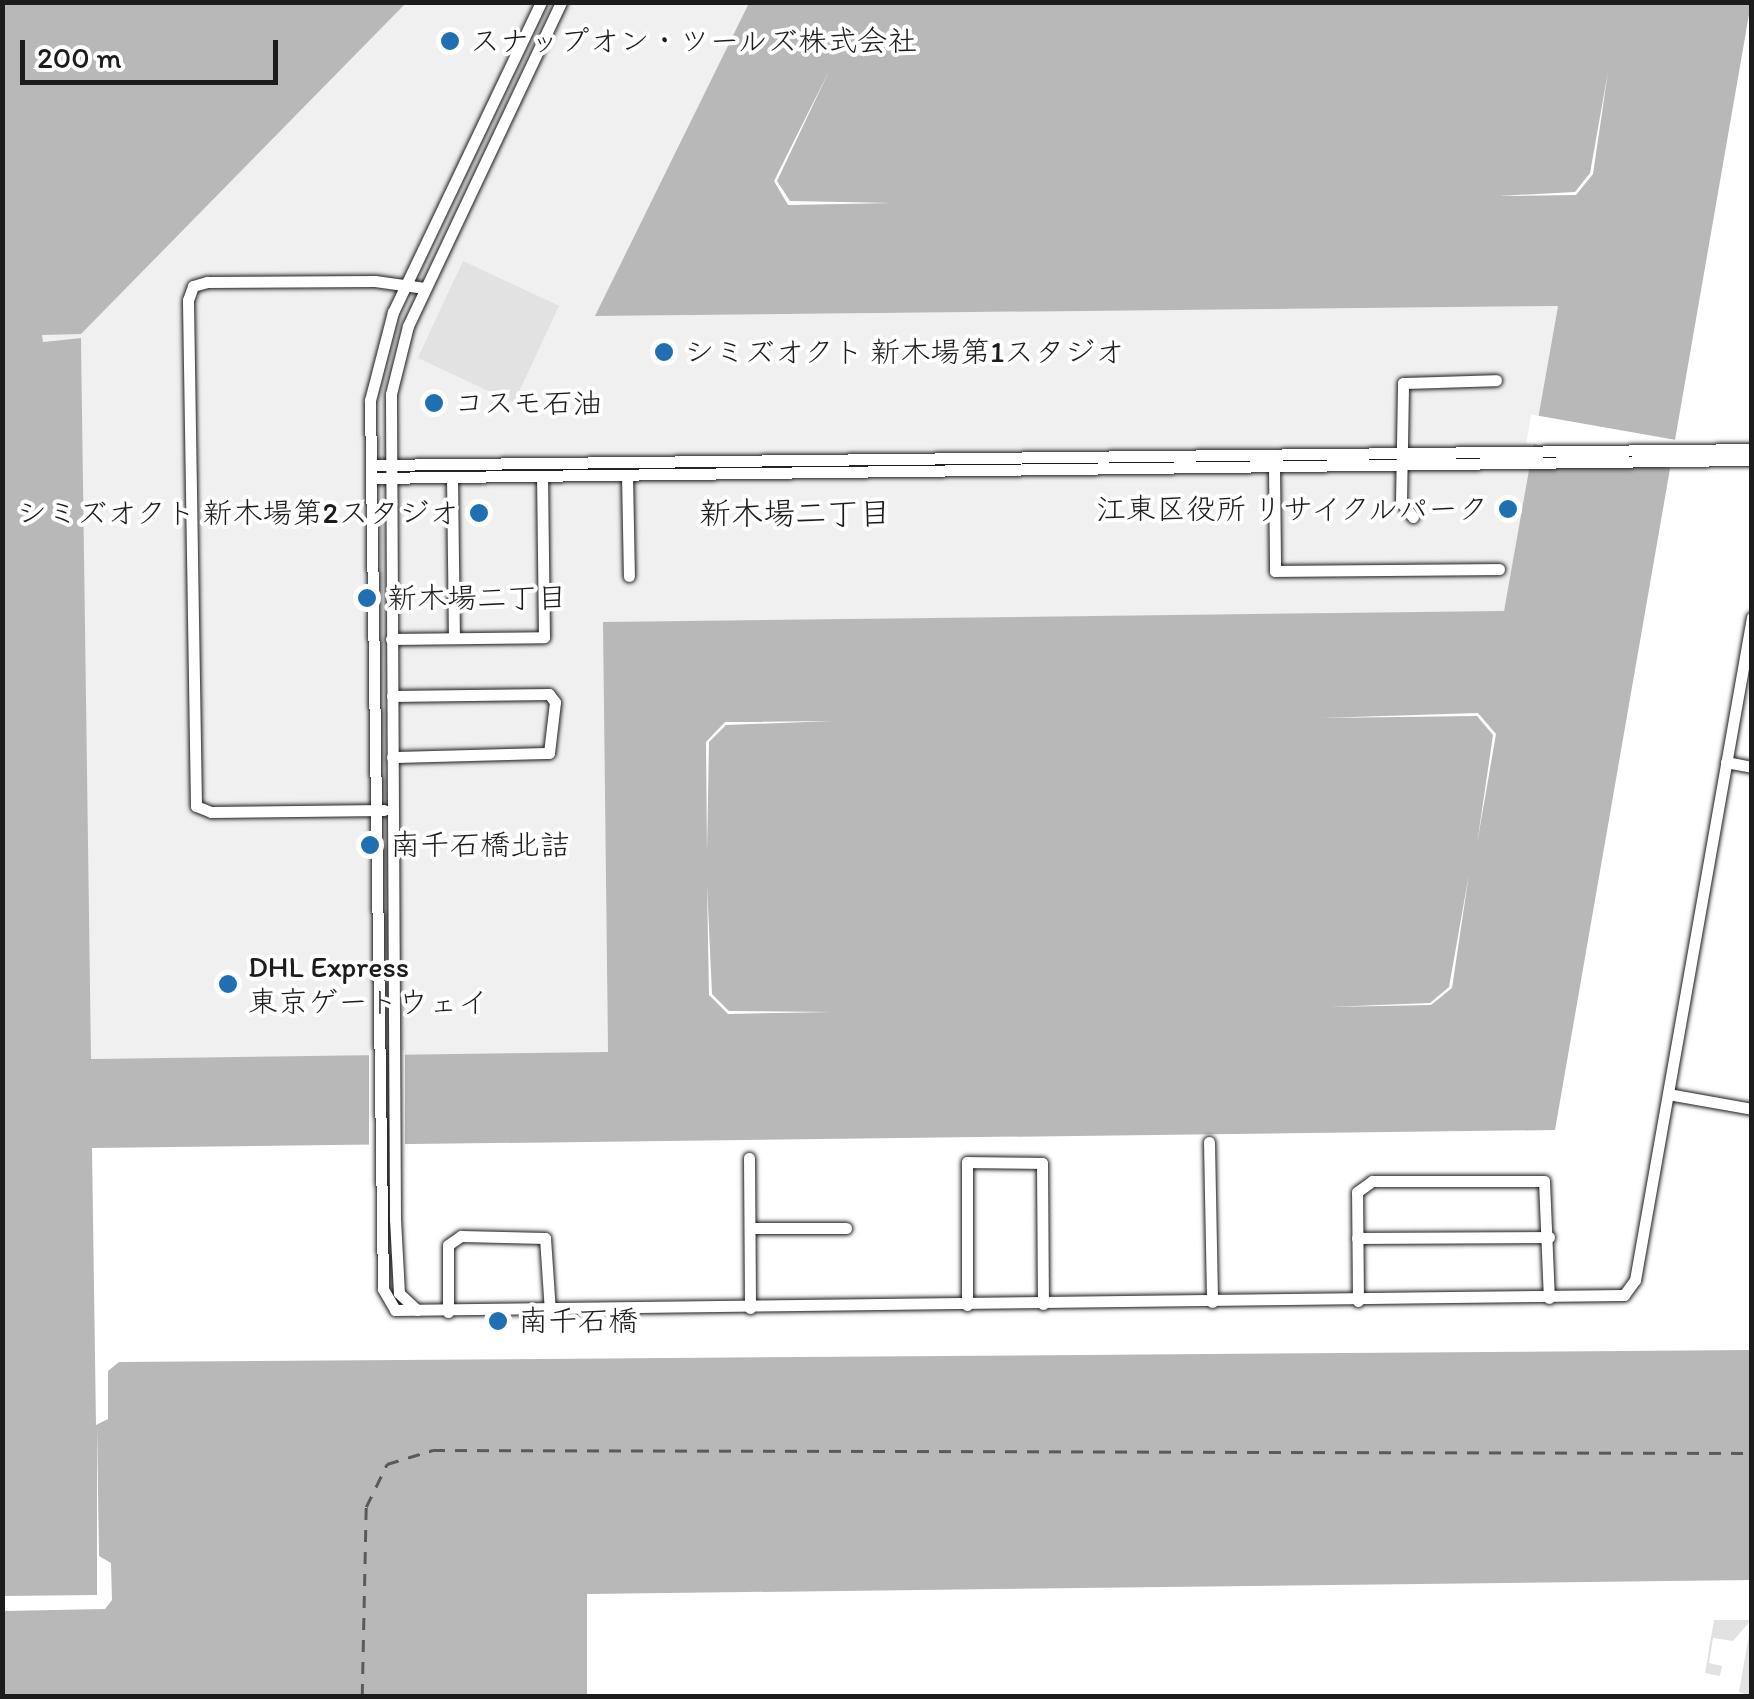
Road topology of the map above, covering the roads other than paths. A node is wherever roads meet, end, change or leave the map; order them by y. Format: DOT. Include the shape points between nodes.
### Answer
graph roads {
  1 [pos="540,2"];
  2 [pos="560,2"];
  3 [pos="406,282"];
  4 [pos="425,288"];
  5 [pos="1496,380"];
  6 [pos="1752,450"];
  7 [pos="1713,456"];
  8 [pos="1402,459"];
  9 [pos="1752,460"];
  10 [pos="1086,464"];
  11 [pos="752,467"];
  12 [pos="1274,467"];
  13 [pos="390,471"];
  14 [pos="372,472"];
  15 [pos="628,474"];
  16 [pos="542,476"];
  17 [pos="452,477"];
  18 [pos="1413,517"];
  19 [pos="1499,569"];
  20 [pos="629,576"];
  21 [pos="1752,617"];
  22 [pos="454,638"];
  23 [pos="391,639"];
  24 [pos="1749,650"];
  25 [pos="392,696"];
  26 [pos="392,757"];
  27 [pos="1726,762"];
  28 [pos="1752,766"];
  29 [pos="376,810"];
  30 [pos="393,810"];
  31 [pos="388,1032"];
  32 [pos="1668,1094"];
  33 [pos="1752,1109"];
  34 [pos="1209,1142"];
  35 [pos="749,1158"];
  36 [pos="750,1228"];
  37 [pos="846,1228"];
  38 [pos="1548,1237"];
  39 [pos="1357,1238"];
  40 [pos="1550,1298"];
  41 [pos="1358,1300"];
  42 [pos="1212,1302"];
  43 [pos="1043,1304"];
  44 [pos="967,1305"];
  45 [pos="750,1308"];
  46 [pos="550,1311"];
  47 [pos="448,1312"];
  1 -- 3 [label="street"];
  2 -- 4 [label="street"];
  3 -- 4 [label="street"];
  3 -- 14 [label="street" via="374,370"];
  3 -- 29 [label="street" via="206,282 193,286 188,300 196,806 211,812"];
  4 -- 13 [label="street" via="395,373"];
  5 -- 8 [label="street" via="1403,383"];
  6 -- 7 [label="street"];
  7 -- 8 [label="street"];
  7 -- 9 [label="street"];
  8 -- 10 [label="street"];
  8 -- 12 [label="street"];
  8 -- 18 [label="street" via="1401,502"];
  10 -- 11 [label="street"];
  10 -- 12 [label="street"];
  11 -- 13 [label="street"];
  11 -- 15 [label="street"];
  12 -- 19 [label="street" via="1275,571"];
  13 -- 14 [label="street"];
  13 -- 17 [label="street"];
  13 -- 23 [label="street"];
  14 -- 29 [label="street"];
  15 -- 16 [label="street"];
  15 -- 20 [label="street"];
  16 -- 17 [label="street"];
  16 -- 22 [label="street" via="544,636"];
  17 -- 22 [label="street"];
  21 -- 24 [label="street"];
  22 -- 23 [label="street"];
  23 -- 25 [label="street"];
  24 -- 27 [label="street"];
  25 -- 26 [label="street"];
  25 -- 26 [label="street" via="549,694 555,702 555,747 549,753"];
  26 -- 30 [label="street"];
  27 -- 28 [label="street"];
  27 -- 32 [label="street"];
  29 -- 30 [label="street"];
  29 -- 31 [label="street"];
  30 -- 31 [label="street"];
  31 -- 47 [label="street" via="386,1303 399,1312"];
  32 -- 33 [label="street"];
  32 -- 40 [label="street" via="1634,1284 1618,1297"];
  34 -- 42 [label="street"];
  35 -- 36 [label="street"];
  36 -- 37 [label="street"];
  36 -- 45 [label="street"];
  38 -- 39 [label="street"];
  38 -- 39 [label="street" via="1547,1186 1519,1180 1362,1183"];
  38 -- 40 [label="street"];
  39 -- 41 [label="street"];
  40 -- 41 [label="street"];
  41 -- 42 [label="street"];
  42 -- 43 [label="street"];
  43 -- 44 [label="street"];
  43 -- 44 [label="street" via="1042,1162 966,1162"];
  44 -- 45 [label="street"];
  45 -- 46 [label="street"];
  46 -- 47 [label="street"];
  46 -- 47 [label="street" via="545,1238 480,1236 449,1241"];
}
